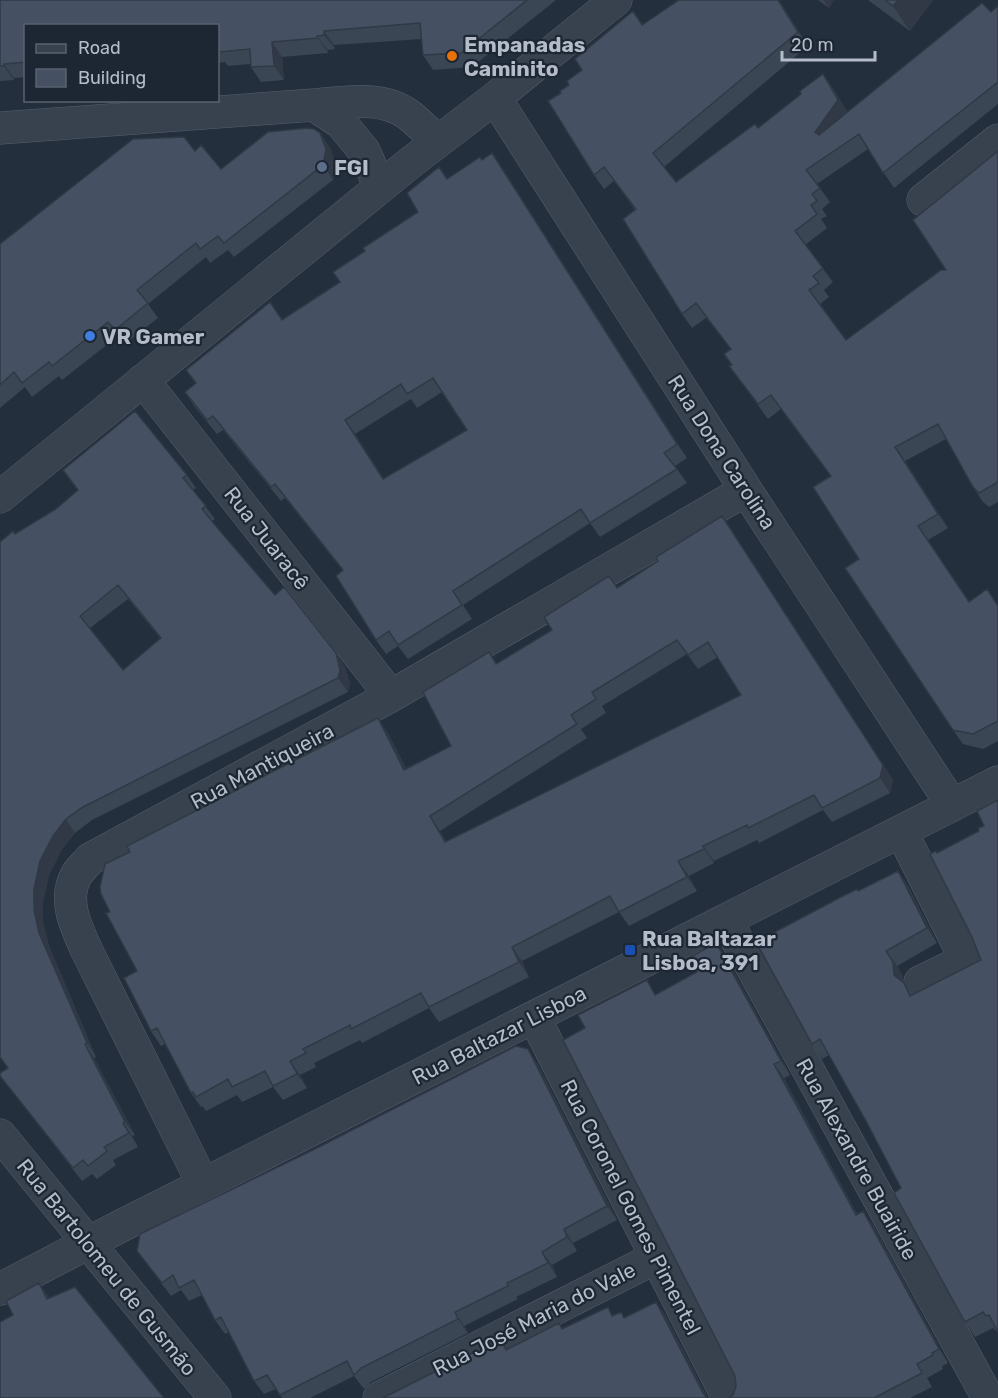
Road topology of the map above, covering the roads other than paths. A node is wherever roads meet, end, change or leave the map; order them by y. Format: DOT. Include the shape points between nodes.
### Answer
graph roads {
  1 [pos="616,0"];
  2 [pos="495,98"];
  3 [pos="314,105"];
  4 [pos="0,128"];
  5 [pos="437,141"];
  6 [pos="998,141"];
  7 [pos="380,187"];
  8 [pos="923,200"];
  9 [pos="143,380"];
  10 [pos="746,490"];
  11 [pos="0,497"];
  12 [pos="391,696"];
  13 [pos="998,782"];
  14 [pos="952,805"];
  15 [pos="901,831"];
  16 [pos="726,920"];
  17 [pos="920,982"];
  18 [pos="534,1017"];
  19 [pos="0,1136"];
  20 [pos="203,1184"];
  21 [pos="88,1243"];
  22 [pos="657,1257"];
  23 [pos="0,1289"];
  24 [pos="215,1398"];
  25 [pos="379,1398"];
  26 [pos="728,1398"];
  27 [pos="988,1398"];
  1 -- 2 [label="street"];
  2 -- 5 [label="street"];
  2 -- 10 [label="street, Rua Dona Carolina"];
  3 -- 4 [label="street"];
  3 -- 5 [label="street" via="383,103 408,114"];
  3 -- 7 [label="street" via="341,123 364,151"];
  5 -- 7 [label="street"];
  6 -- 8 [label="street"];
  7 -- 9 [label="street"];
  9 -- 11 [label="street"];
  9 -- 12 [label="street, Rua Juaracê"];
  10 -- 12 [label="street, Rua Mantiqueira"];
  10 -- 14 [label="street, Rua Dona Carolina"];
  12 -- 20 [label="street, Rua Mantiqueira" via="90,859 77,874 70,899 74,922"];
  13 -- 14 [label="street, Rua Baltazar Lisboa"];
  14 -- 15 [label="street, Rua Baltazar Lisboa"];
  15 -- 16 [label="street, Rua Baltazar Lisboa"];
  15 -- 17 [label="street" via="966,960"];
  16 -- 18 [label="street, Rua Baltazar Lisboa"];
  16 -- 27 [label="street, Rua Alexandre Buairide"];
  18 -- 20 [label="street, Rua Baltazar Lisboa"];
  18 -- 22 [label="street, Rua Coronel Gomes Pimentel"];
  19 -- 21 [label="street, Rua Bartolomeu de Gusmão"];
  20 -- 21 [label="street, Rua Baltazar Lisboa"];
  21 -- 23 [label="street, Rua Baltazar Lisboa"];
  21 -- 24 [label="street, Rua Bartolomeu de Gusmão"];
  22 -- 25 [label="street, Rua José Maria do Vale"];
  22 -- 26 [label="street, Rua Coronel Gomes Pimentel"];
}
